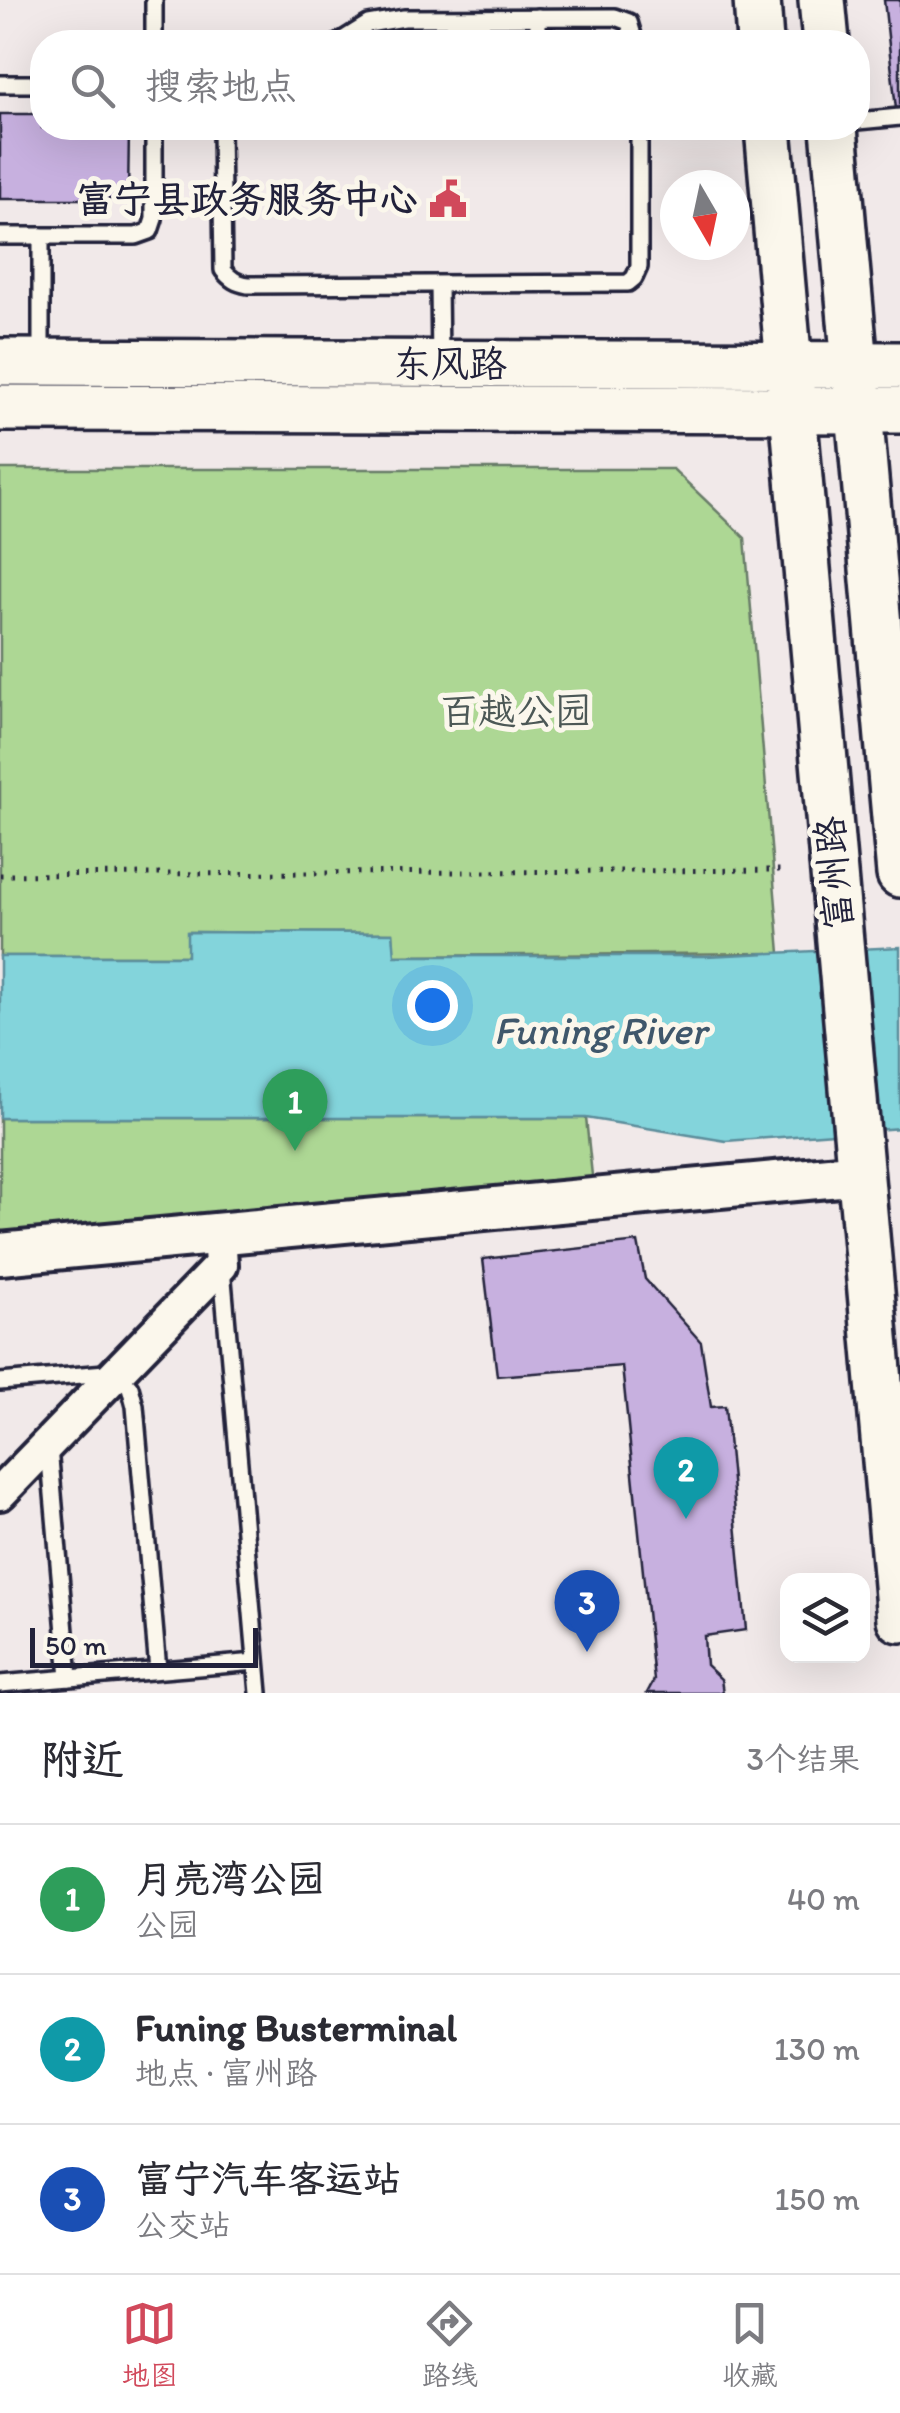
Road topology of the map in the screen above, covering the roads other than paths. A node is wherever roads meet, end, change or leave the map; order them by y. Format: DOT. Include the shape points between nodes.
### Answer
graph roads {
  1 [pos="154,0"];
  2 [pos="756,0"];
  3 [pos="822,0"];
  4 [pos="538,17"];
  5 [pos="154,30"];
  6 [pos="358,30"];
  7 [pos="538,30"];
  8 [pos="631,30"];
  9 [pos="759,30"];
  10 [pos="825,30"];
  11 [pos="0,84"];
  12 [pos="30,84"];
  13 [pos="900,118"];
  14 [pos="870,120"];
  15 [pos="154,140"];
  16 [pos="221,140"];
  17 [pos="638,140"];
  18 [pos="769,140"];
  19 [pos="835,140"];
  20 [pos="0,236"];
  21 [pos="40,236"];
  22 [pos="439,284"];
  23 [pos="20,362"];
  24 [pos="440,364"];
  25 [pos="789,364"];
  26 [pos="855,364"];
  27 [pos="900,364"];
  28 [pos="0,408"];
  29 [pos="793,409"];
  30 [pos="880,410"];
  31 [pos="900,874"];
  32 [pos="861,1174"];
  33 [pos="220,1249"];
  34 [pos="0,1254"];
  35 [pos="117,1372"];
  36 [pos="0,1382"];
  37 [pos="48,1443"];
  38 [pos="6,1481"];
  39 [pos="900,1619"];
  40 [pos="256,1662"];
  41 [pos="158,1670"];
  42 [pos="69,1678"];
  43 [pos="0,1684"];
  44 [pos="259,1693"];
  1 -- 5 [label="lane"];
  2 -- 9 [label="main road"];
  3 -- 10 [label="main road"];
  4 -- 6 [label="lane" via="404,18"];
  4 -- 7 [label="lane"];
  4 -- 8 [label="lane" via="622,18"];
  11 -- 12 [label="lane"];
  13 -- 14 [label="lane"];
  15 -- 21 [label="lane" via="150,231"];
  16 -- 22 [label="lane" via="222,258 229,278 248,285"];
  17 -- 22 [label="lane" via="634,278 621,284"];
  18 -- 25 [label="main road, 富州路"];
  19 -- 26 [label="main road, 富州路"];
  20 -- 21 [label="lane"];
  21 -- 23 [label="lane"];
  22 -- 24 [label="lane"];
  23 -- 24 [label="main road, 东风路"];
  24 -- 25 [label="main road, 东风路"];
  25 -- 26 [label="main road, 东风路"];
  25 -- 29 [label="main road, 富州路"];
  26 -- 27 [label="main road, 东风路"];
  26 -- 30 [label="main road, 富州路"];
  28 -- 29 [label="main road, 东风路"];
  29 -- 30 [label="main road, 东风路"];
  29 -- 32 [label="main road, 富州路"];
  30 -- 31 [label="main road, 富州路"];
  32 -- 33 [label="street"];
  32 -- 39 [label="main road, 富州路"];
  33 -- 34 [label="street"];
  33 -- 35 [label="street"];
  33 -- 40 [label="lane"];
  35 -- 36 [label="lane"];
  35 -- 37 [label="street"];
  35 -- 41 [label="lane" via="135,1406"];
  37 -- 38 [label="street"];
  37 -- 42 [label="lane"];
  40 -- 41 [label="lane"];
  40 -- 44 [label="lane"];
  41 -- 42 [label="lane"];
  42 -- 43 [label="lane"];
}
